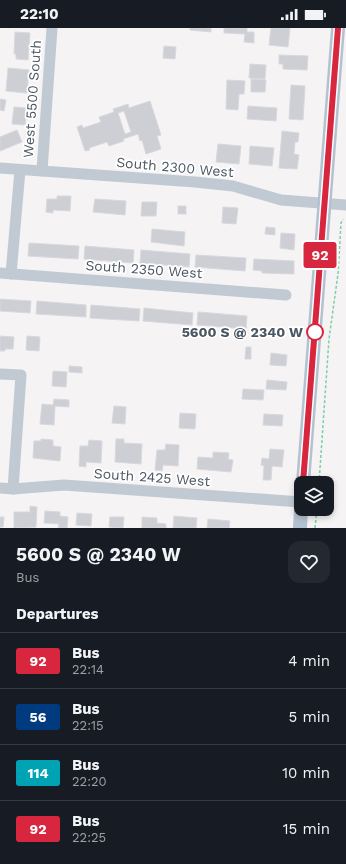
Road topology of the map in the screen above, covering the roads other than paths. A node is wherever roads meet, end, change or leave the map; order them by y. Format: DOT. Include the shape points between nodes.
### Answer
graph roads {
  1 [pos="52,28"];
  2 [pos="338,28"];
  3 [pos="0,168"];
  4 [pos="20,170"];
  5 [pos="42,171"];
  6 [pos="324,204"];
  7 [pos="346,205"];
  8 [pos="0,273"];
  9 [pos="11,274"];
  10 [pos="286,295"];
  11 [pos="0,374"];
  12 [pos="304,476"];
  13 [pos="0,488"];
  14 [pos="13,489"];
  15 [pos="294,501"];
  16 [pos="301,516"];
  17 [pos="300,528"];
  1 -- 5 [label="street, West 5500 South"];
  2 -- 6 [label="main road"];
  3 -- 4 [label="street, South 2300 West"];
  4 -- 5 [label="street, South 2300 West"];
  4 -- 9 [label="street, West 5500 South"];
  5 -- 6 [label="street, South 2300 West" via="232,186 281,200"];
  6 -- 7 [label="street, South 2300 West"];
  6 -- 12 [label="main road"];
  8 -- 9 [label="street, South 2350 West"];
  9 -- 10 [label="street, South 2350 West"];
  11 -- 14 [label="street" via="21,375"];
  13 -- 14 [label="street, South 2425 West"];
  14 -- 15 [label="street, South 2425 West" via="64,485"];
  16 -- 17 [label="main road"];
}
